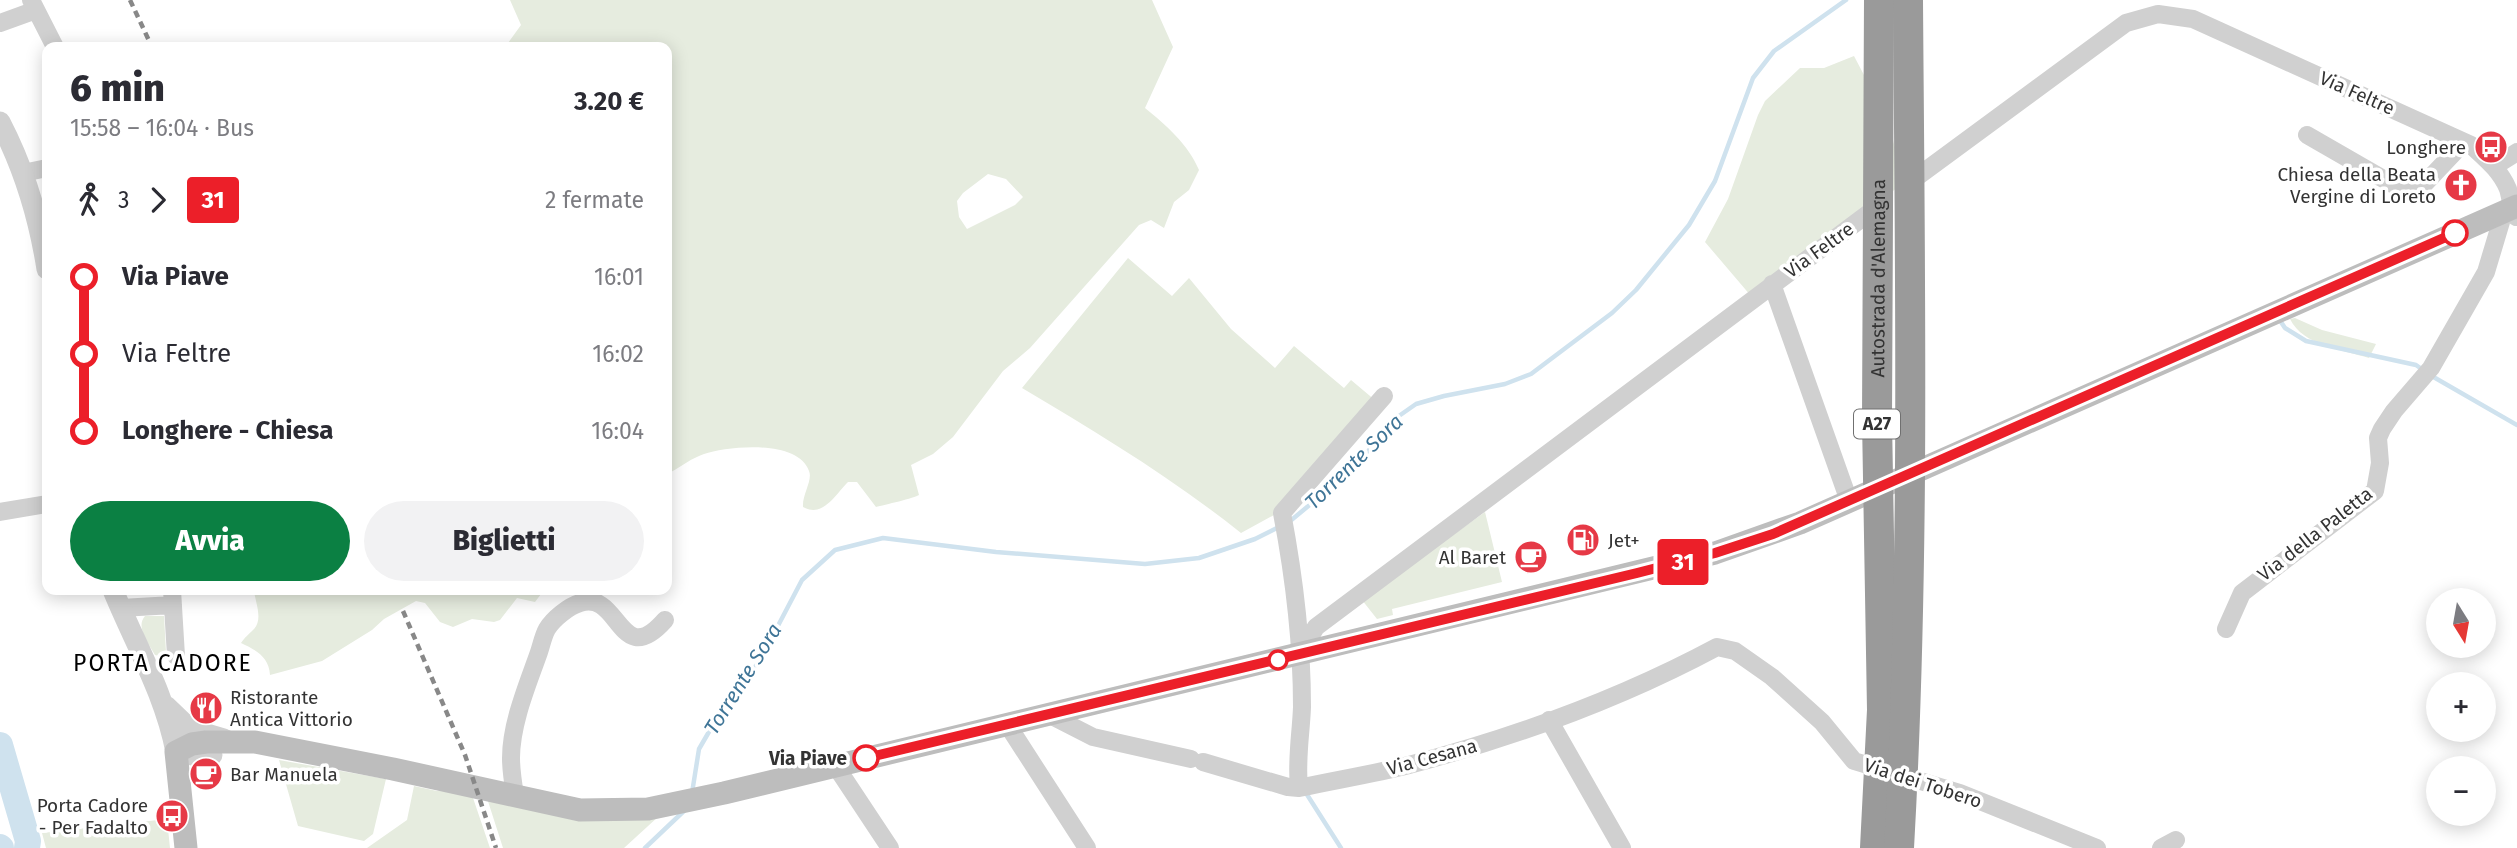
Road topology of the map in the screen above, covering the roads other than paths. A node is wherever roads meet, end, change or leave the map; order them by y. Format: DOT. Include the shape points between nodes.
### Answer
graph roads {
  1 [pos="1879,0"];
  2 [pos="1908,0"];
  3 [pos="33,5"];
  4 [pos="0,23"];
  5 [pos="52,42"];
  6 [pos="0,122"];
  7 [pos="2307,135"];
  8 [pos="2464,142"];
  9 [pos="2517,152"];
  10 [pos="2495,166"];
  11 [pos="42,169"];
  12 [pos="2517,169"];
  13 [pos="23,173"];
  14 [pos="2511,212"];
  15 [pos="42,244"];
  16 [pos="1772,284"];
  17 [pos="1384,396"];
  18 [pos="1849,501"];
  19 [pos="42,505"];
  20 [pos="0,512"];
  21 [pos="172,597"];
  22 [pos="117,599"];
  23 [pos="665,620"];
  24 [pos="2226,629"];
  25 [pos="1299,655"];
  26 [pos="176,656"];
  27 [pos="163,701"];
  28 [pos="1048,715"];
  29 [pos="1549,720"];
  30 [pos="1007,724"];
  31 [pos="220,748"];
  32 [pos="176,752"];
  33 [pos="835,765"];
  34 [pos="181,788"];
  35 [pos="1299,788"];
  36 [pos="515,795"];
  37 [pos="186,848"];
  38 [pos="890,848"];
  39 [pos="1087,848"];
  40 [pos="1622,848"];
  41 [pos="1875,848"];
  42 [pos="1899,848"];
  43 [pos="2097,848"];
  1 -- 41 [label="highway, Autostrada d'Alemagna / A27, bridge" via="1877,420 1882,710"];
  2 -- 42 [label="highway, Autostrada d'Alemagna / A27, bridge" via="1911,419 1907,712"];
  3 -- 4 [label="street"];
  3 -- 5 [label="street"];
  6 -- 13 [label="street"];
  7 -- 8 [label="street" via="2413,196"];
  8 -- 10 [label="street, Via Feltre"];
  8 -- 16 [label="street, Via Feltre" via="2193,19 2158,14 2126,23"];
  9 -- 10 [label="street"];
  10 -- 12 [label="street, Via Feltre"];
  10 -- 14 [label="street, Via Feltre" via="2508,189"];
  11 -- 13 [label="street"];
  13 -- 15 [label="street"];
  14 -- 18 [label="main road"];
  14 -- 24 [label="street, Via della Paletta" via="2501,222 2486,272 2431,368 2382,429 2375,491 2242,593"];
  16 -- 18 [label="street"];
  16 -- 25 [label="street, Via Feltre" via="1316,627"];
  17 -- 25 [label="street" via="1284,509"];
  18 -- 25 [label="main road" via="1747,543 1660,568"];
  19 -- 20 [label="street"];
  21 -- 22 [label="street"];
  21 -- 26 [label="street"];
  22 -- 27 [label="street"];
  23 -- 36 [label="street" via="654,633 640,639 629,635 605,607 581,602 547,629 514,739"];
  25 -- 28 [label="main road"];
  25 -- 35 [label="street"];
  27 -- 31 [label="street" via="177,719"];
  27 -- 32 [label="street"];
  28 -- 30 [label="main road"];
  28 -- 35 [label="street" via="1093,737"];
  29 -- 35 [label="street, Via Cesana" via="1467,749"];
  29 -- 40 [label="street"];
  29 -- 43 [label="street, Via dei Tobero" via="1611,699 1717,647 1735,651 1822,722 1854,761 1959,793"];
  30 -- 33 [label="main road"];
  30 -- 39 [label="street"];
  31 -- 32 [label="main road" via="191,744"];
  31 -- 34 [label="main road" via="191,765"];
  31 -- 36 [label="main road" via="286,749"];
  32 -- 34 [label="main road"];
  33 -- 36 [label="main road" via="668,806 627,810 580,810"];
  33 -- 38 [label="street"];
  34 -- 37 [label="main road"];
}
